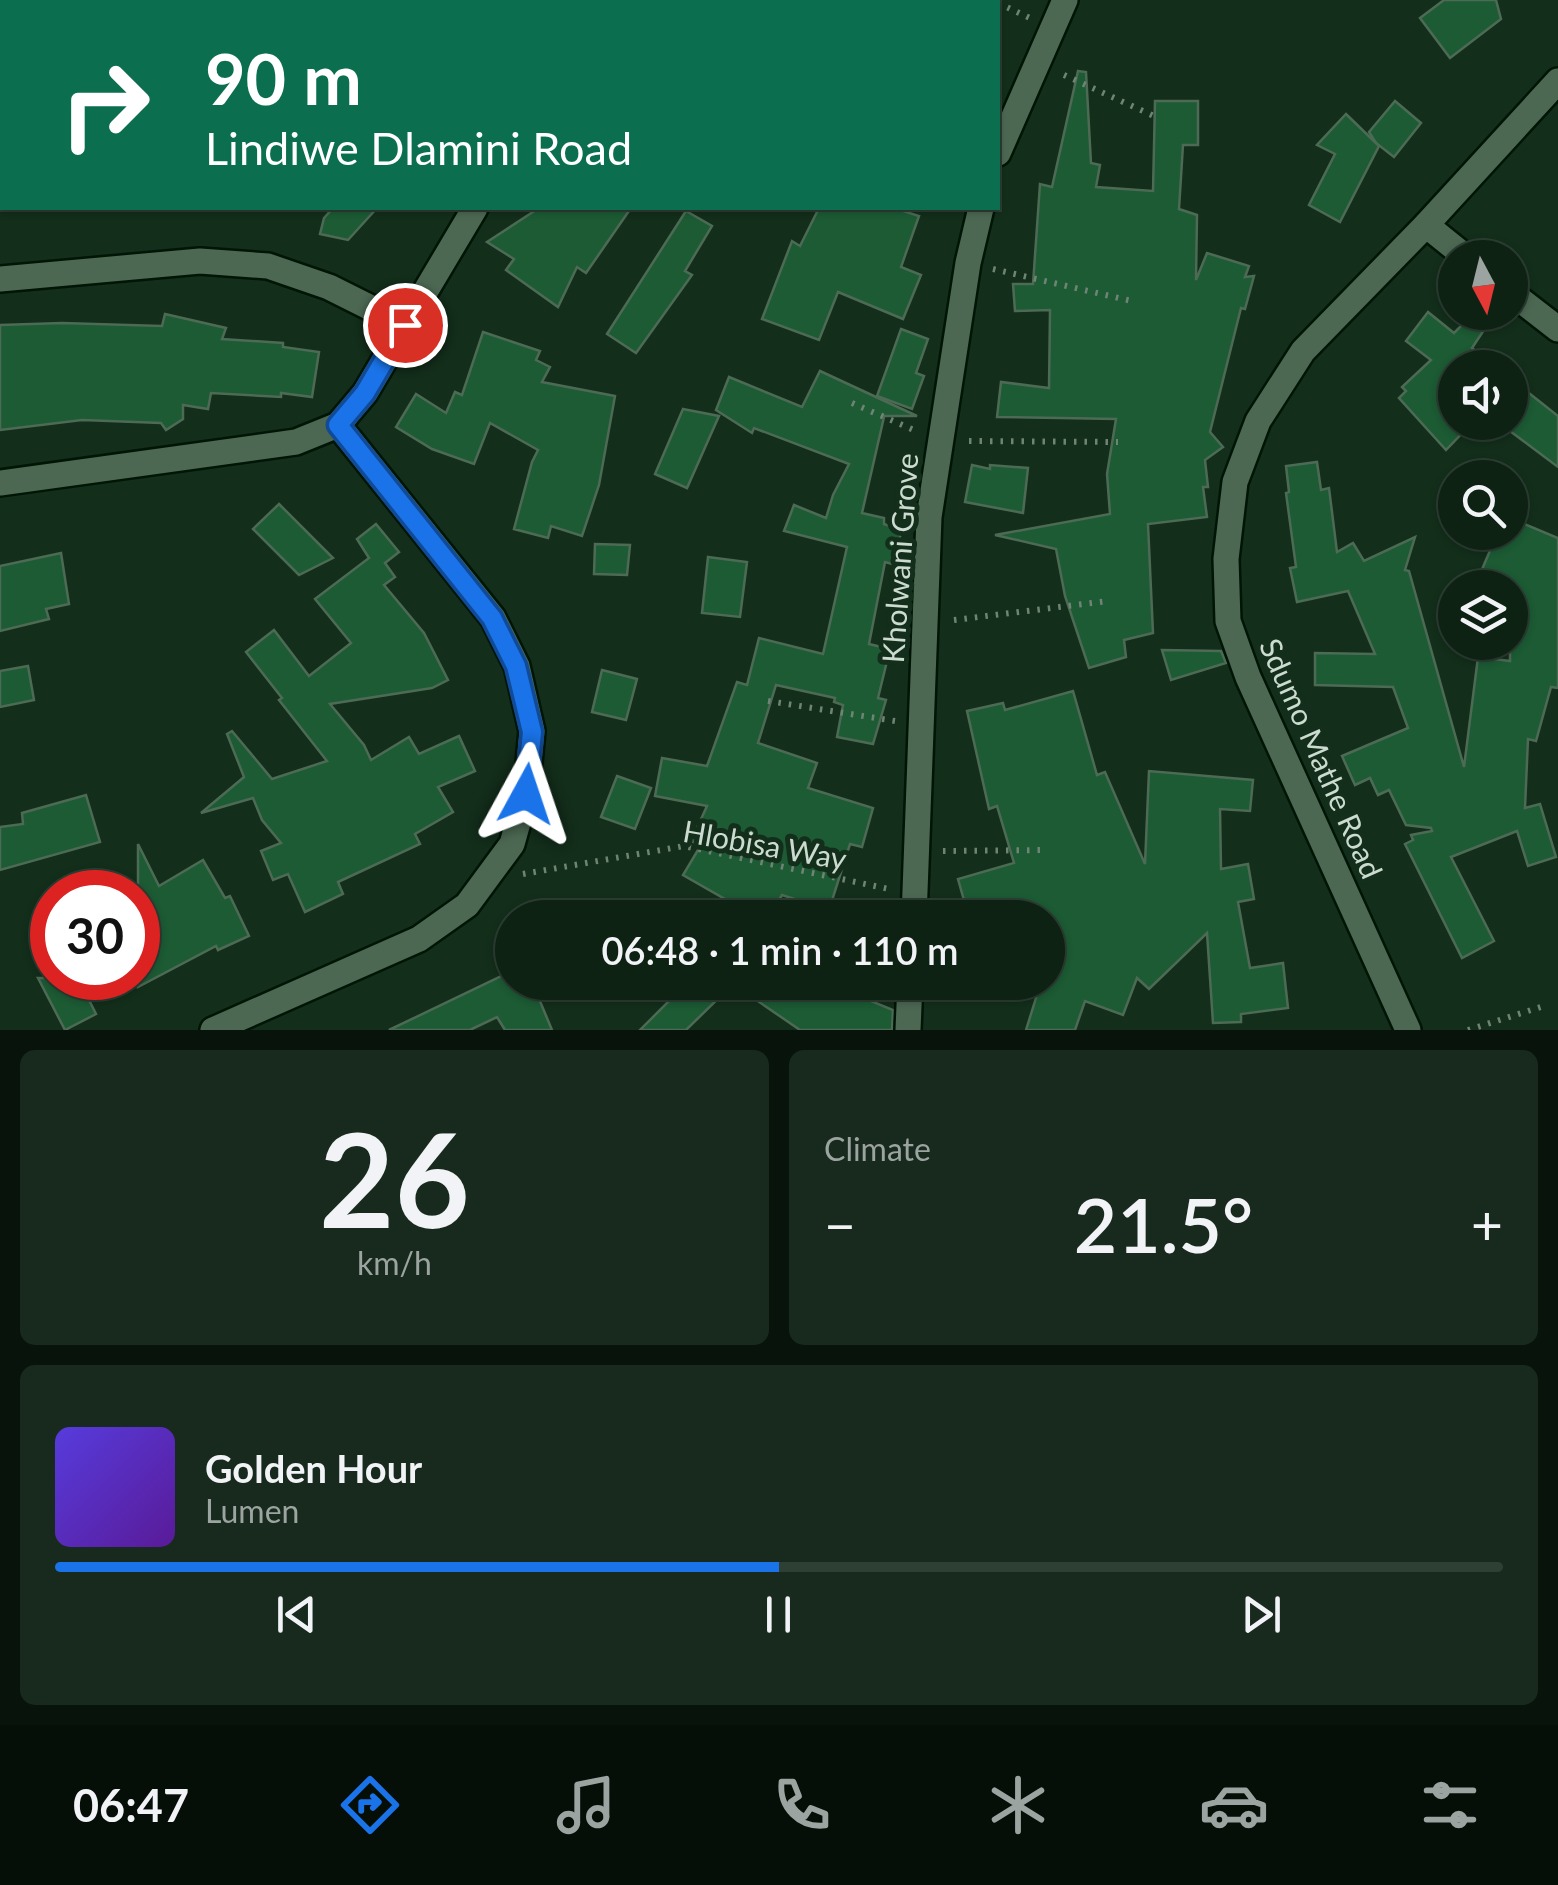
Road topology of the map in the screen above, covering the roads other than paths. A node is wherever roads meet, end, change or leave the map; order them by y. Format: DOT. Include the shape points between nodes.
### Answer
graph roads {
  1 [pos="1065,0"];
  2 [pos="1558,81"];
  3 [pos="1000,147"];
  4 [pos="474,210"];
  5 [pos="981,210"];
  6 [pos="1426,225"];
  7 [pos="1444,240"];
  8 [pos="0,279"];
  9 [pos="1528,306"];
  10 [pos="405,325"];
  11 [pos="1558,329"];
  12 [pos="338,425"];
  13 [pos="0,483"];
  14 [pos="914,900"];
  15 [pos="909,1000"];
  16 [pos="212,1030"];
  17 [pos="908,1030"];
  18 [pos="1408,1030"];
  1 -- 3 [label="street"];
  2 -- 6 [label="street, Sdumo Mathe Road"];
  4 -- 10 [label="street"];
  5 -- 14 [label="street, Kholwani Grove" via="928,517"];
  6 -- 7 [label="street"];
  6 -- 18 [label="street, Sdumo Mathe Road" via="1302,352 1258,421 1234,482 1226,559 1228,620 1248,677"];
  8 -- 10 [label="street" via="200,261 268,266"];
  9 -- 11 [label="street"];
  10 -- 12 [label="street"];
  12 -- 13 [label="street" via="296,442"];
  12 -- 16 [label="street" via="492,618 516,666 532,732 526,794 512,844 467,904 418,939"];
  15 -- 17 [label="street"];
}
